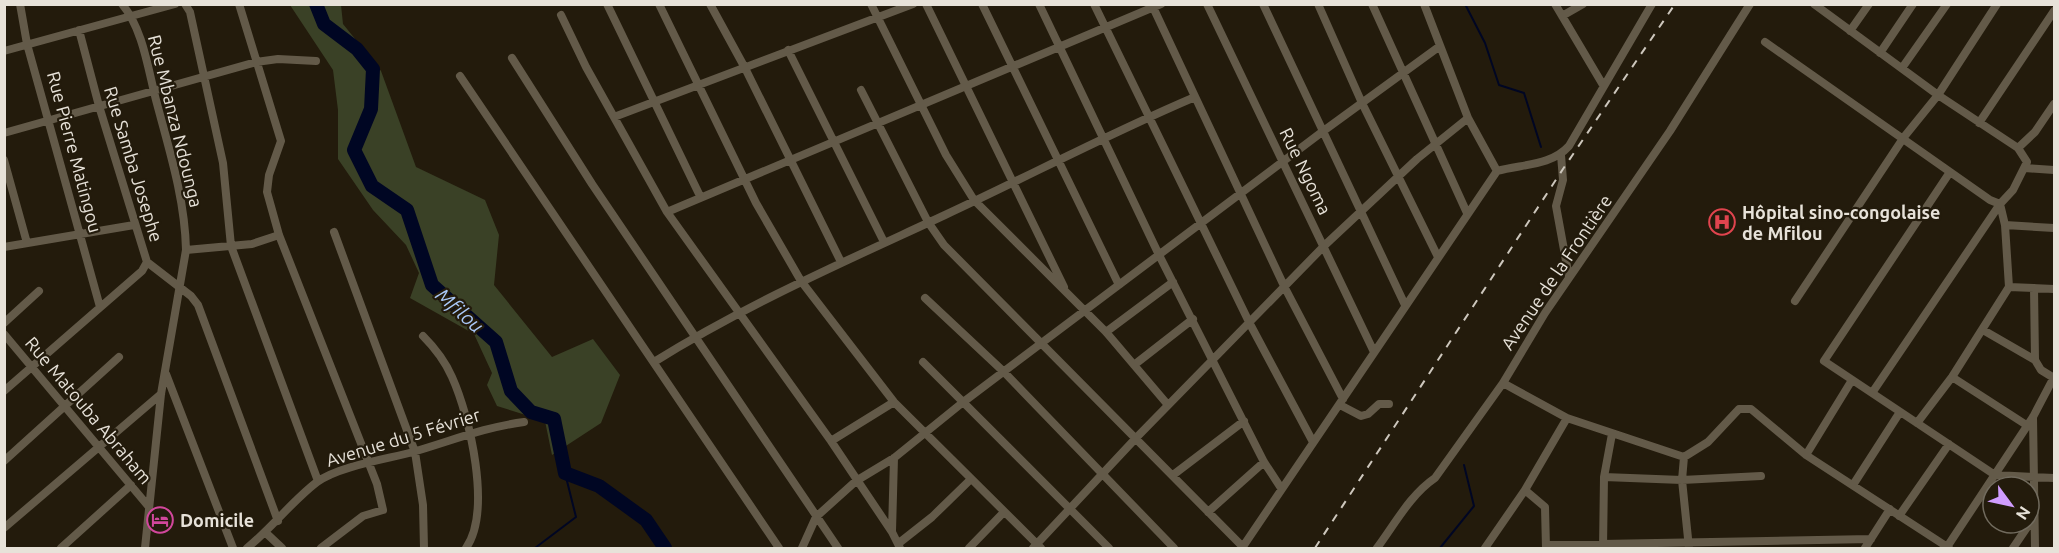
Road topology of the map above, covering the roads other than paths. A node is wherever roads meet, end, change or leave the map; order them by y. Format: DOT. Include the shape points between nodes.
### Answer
graph roads {
  1 [pos="20,4"];
  2 [pos="122,4"];
  3 [pos="175,4"];
  4 [pos="185,4"];
  5 [pos="239,4"];
  6 [pos="607,4"];
  7 [pos="659,4"];
  8 [pos="710,4"];
  9 [pos="872,4"];
  10 [pos="913,4"];
  11 [pos="926,4"];
  12 [pos="982,4"];
  13 [pos="1039,4"];
  14 [pos="1094,4"];
  15 [pos="1207,4"];
  16 [pos="1263,4"];
  17 [pos="1318,4"];
  18 [pos="1372,4"];
  19 [pos="1424,4"];
  20 [pos="1555,4"];
  21 [pos="1583,4"];
  22 [pos="1750,4"];
  23 [pos="1869,4"];
  24 [pos="1913,4"];
  25 [pos="1947,4"];
  26 [pos="1997,4"];
  27 [pos="163,5"];
  28 [pos="1652,5"];
  29 [pos="1156,6"];
  30 [pos="1819,6"];
  31 [pos="2055,11"];
  32 [pos="561,15"];
  33 [pos="132,16"];
  34 [pos="1562,16"];
  35 [pos="878,17"];
  36 [pos="1106,27"];
  37 [pos="79,30"];
  38 [pos="1850,31"];
  39 [pos="1765,42"];
  40 [pos="27,44"];
  41 [pos="1060,46"];
  42 [pos="1440,46"];
  43 [pos="788,50"];
  44 [pos="4,51"];
  45 [pos="1880,53"];
  46 [pos="512,58"];
  47 [pos="316,61"];
  48 [pos="256,62"];
  49 [pos="1012,67"];
  50 [pos="745,68"];
  51 [pos="1902,68"];
  52 [pos="1403,74"];
  53 [pos="460,76"];
  54 [pos="203,77"];
  55 [pos="967,85"];
  56 [pos="1603,85"];
  57 [pos="699,86"];
  58 [pos="861,90"];
  59 [pos="154,92"];
  60 [pos="1938,94"];
  61 [pos="1195,97"];
  62 [pos="653,102"];
  63 [pos="1362,103"];
  64 [pos="2055,104"];
  65 [pos="922,105"];
  66 [pos="99,106"];
  67 [pos="614,117"];
  68 [pos="1148,117"];
  69 [pos="1468,118"];
  70 [pos="48,120"];
  71 [pos="2055,121"];
  72 [pos="2043,122"];
  73 [pos="876,123"];
  74 [pos="1979,123"];
  75 [pos="1322,132"];
  76 [pos="4,133"];
  77 [pos="1104,137"];
  78 [pos="1904,137"];
  79 [pos="834,140"];
  80 [pos="1435,143"];
  81 [pos="2018,148"];
  82 [pos="1561,155"];
  83 [pos="789,159"];
  84 [pos="4,160"];
  85 [pos="1058,160"];
  86 [pos="1283,163"];
  87 [pos="2025,168"];
  88 [pos="2055,170"];
  89 [pos="1497,171"];
  90 [pos="1950,172"];
  91 [pos="1399,176"];
  92 [pos="744,178"];
  93 [pos="1014,181"];
  94 [pos="1242,194"];
  95 [pos="700,196"];
  96 [pos="974,200"];
  97 [pos="2000,204"];
  98 [pos="667,212"];
  99 [pos="1360,213"];
  100 [pos="1467,213"];
  101 [pos="928,222"];
  102 [pos="1201,224"];
  103 [pos="134,225"];
  104 [pos="2005,225"];
  105 [pos="2055,228"];
  106 [pos="334,232"];
  107 [pos="80,235"];
  108 [pos="279,235"];
  109 [pos="884,242"];
  110 [pos="27,243"];
  111 [pos="1325,245"];
  112 [pos="231,246"];
  113 [pos="4,247"];
  114 [pos="186,250"];
  115 [pos="1159,255"];
  116 [pos="1438,257"];
  117 [pos="147,262"];
  118 [pos="841,262"];
  119 [pos="1569,277"];
  120 [pos="801,281"];
  121 [pos="1173,282"];
  122 [pos="1119,285"];
  123 [pos="2009,287"];
  124 [pos="1286,288"];
  125 [pos="2034,288"];
  126 [pos="2055,288"];
  127 [pos="180,289"];
  128 [pos="1065,290"];
  129 [pos="39,291"];
  130 [pos="925,298"];
  131 [pos="1795,301"];
  132 [pos="1406,305"];
  133 [pos="100,307"];
  134 [pos="738,311"];
  135 [pos="1084,311"];
  136 [pos="1193,319"];
  137 [pos="4,323"];
  138 [pos="1250,324"];
  139 [pos="1983,330"];
  140 [pos="1106,332"];
  141 [pos="4,334"];
  142 [pos="423,336"];
  143 [pos="694,336"];
  144 [pos="1041,344"];
  145 [pos="1374,352"];
  146 [pos="119,357"];
  147 [pos="1214,359"];
  148 [pos="2034,360"];
  149 [pos="654,362"];
  150 [pos="923,362"];
  151 [pos="1134,365"];
  152 [pos="33,366"];
  153 [pos="1004,372"];
  154 [pos="166,374"];
  155 [pos="1952,377"];
  156 [pos="2054,377"];
  157 [pos="1852,380"];
  158 [pos="1503,383"];
  159 [pos="4,391"];
  160 [pos="1872,393"];
  161 [pos="162,394"];
  162 [pos="894,402"];
  163 [pos="1341,402"];
  164 [pos="962,403"];
  165 [pos="1389,404"];
  166 [pos="65,405"];
  167 [pos="1168,405"];
  168 [pos="1900,412"];
  169 [pos="2033,417"];
  170 [pos="1567,418"];
  171 [pos="1244,421"];
  172 [pos="524,422"];
  173 [pos="1917,423"];
  174 [pos="2028,426"];
  175 [pos="926,432"];
  176 [pos="469,433"];
  177 [pos="1612,434"];
  178 [pos="1136,438"];
  179 [pos="831,441"];
  180 [pos="1313,442"];
  181 [pos="1949,444"];
  182 [pos="99,446"];
  183 [pos="415,452"];
  184 [pos="1806,455"];
  185 [pos="1684,457"];
  186 [pos="894,458"];
  187 [pos="4,461"];
  188 [pos="368,462"];
  189 [pos="1264,462"];
  190 [pos="1102,473"];
  191 [pos="1173,475"];
  192 [pos="1995,475"];
  193 [pos="2034,475"];
  194 [pos="1761,476"];
  195 [pos="1604,477"];
  196 [pos="971,479"];
  197 [pos="1682,480"];
  198 [pos="318,481"];
  199 [pos="856,481"];
  200 [pos="131,485"];
  201 [pos="1853,486"];
  202 [pos="1281,488"];
  203 [pos="1525,490"];
  204 [pos="1981,494"];
  205 [pos="148,507"];
  206 [pos="1070,509"];
  207 [pos="1890,509"];
  208 [pos="1004,512"];
  209 [pos="1209,512"];
  210 [pos="1899,516"];
  211 [pos="816,517"];
  212 [pos="278,521"];
  213 [pos="4,528"];
  214 [pos="892,532"];
  215 [pos="266,533"];
  216 [pos="2022,535"];
  217 [pos="1871,539"];
  218 [pos="1749,545"];
  219 [pos="1806,545"];
  220 [pos="900,546"];
  221 [pos="1603,546"];
  222 [pos="1666,546"];
  223 [pos="1689,546"];
  224 [pos="144,547"];
  225 [pos="1037,547"];
  226 [pos="1546,547"];
  227 [pos="1943,547"];
  228 [pos="1243,548"];
  229 [pos="61,549"];
  230 [pos="233,549"];
  231 [pos="247,549"];
  232 [pos="282,549"];
  233 [pos="321,549"];
  234 [pos="424,549"];
  235 [pos="466,549"];
  236 [pos="779,549"];
  237 [pos="802,549"];
  238 [pos="838,549"];
  239 [pos="969,549"];
  240 [pos="1109,549"];
  241 [pos="1174,549"];
  242 [pos="1377,549"];
  243 [pos="1485,549"];
  244 [pos="1865,549"];
  245 [pos="2013,549"];
  1 -- 40 [label="street, Rue Pierre Matingou"];
  2 -- 33 [label="street, Rue Mbanza Ndounga"];
  3 -- 27 [label="street"];
  4 -- 54 [label="street"];
  5 -- 48 [label="street"];
  6 -- 62 [label="street"];
  7 -- 57 [label="street"];
  8 -- 50 [label="street"];
  9 -- 35 [label="street"];
  10 -- 35 [label="street"];
  11 -- 55 [label="street"];
  12 -- 49 [label="street"];
  13 -- 41 [label="street"];
  14 -- 36 [label="street"];
  15 -- 86 [label="street, Rue Ngoma"];
  16 -- 75 [label="street"];
  17 -- 63 [label="street"];
  18 -- 52 [label="street"];
  19 -- 42 [label="street"];
  20 -- 34 [label="street"];
  21 -- 34 [label="street"];
  22 -- 119 [label="street, Avenue de la Frontière" via="1670,131"];
  23 -- 38 [label="street"];
  24 -- 45 [label="street"];
  25 -- 51 [label="street"];
  26 -- 60 [label="street"];
  27 -- 33 [label="street"];
  28 -- 56 [label="street"];
  29 -- 36 [label="street"];
  29 -- 61 [label="street"];
  30 -- 38 [label="street"];
  31 -- 74 [label="street"];
  32 -- 67 [label="street"];
  33 -- 37 [label="street"];
  33 -- 59 [label="street, Rue Mbanza Ndounga"];
  34 -- 56 [label="street"];
  35 -- 43 [label="street"];
  35 -- 65 [label="street"];
  36 -- 41 [label="street"];
  36 -- 68 [label="street"];
  37 -- 40 [label="street"];
  37 -- 66 [label="street, Rue Samba Josephe"];
  38 -- 45 [label="street"];
  39 -- 78 [label="street"];
  40 -- 44 [label="street"];
  40 -- 70 [label="street, Rue Pierre Matingou"];
  41 -- 49 [label="street"];
  41 -- 77 [label="street"];
  42 -- 52 [label="street"];
  42 -- 69 [label="street"];
  43 -- 50 [label="street"];
  43 -- 79 [label="street"];
  45 -- 51 [label="street"];
  46 -- 143 [label="street"];
  47 -- 48 [label="street"];
  48 -- 54 [label="street"];
  48 -- 108 [label="street" via="281,141 268,175 267,192"];
  49 -- 55 [label="street"];
  49 -- 85 [label="street"];
  50 -- 57 [label="street"];
  50 -- 83 [label="street"];
  51 -- 60 [label="street"];
  52 -- 63 [label="street"];
  52 -- 80 [label="street"];
  53 -- 149 [label="street"];
  54 -- 59 [label="street"];
  54 -- 112 [label="street" via="223,163"];
  55 -- 65 [label="street"];
  55 -- 93 [label="street"];
  56 -- 82 [label="street"];
  57 -- 62 [label="street"];
  57 -- 92 [label="street"];
  58 -- 73 [label="street"];
  59 -- 66 [label="street"];
  59 -- 114 [label="street, Rue Mbanza Ndounga" via="183,210"];
  60 -- 74 [label="street"];
  60 -- 78 [label="street"];
  61 -- 68 [label="street"];
  61 -- 94 [label="street"];
  62 -- 67 [label="street"];
  62 -- 95 [label="street"];
  63 -- 75 [label="street"];
  63 -- 91 [label="street"];
  64 -- 72 [label="street"];
  65 -- 73 [label="street"];
  65 -- 96 [label="street"];
  66 -- 70 [label="street"];
  66 -- 103 [label="street, Rue Samba Josephe"];
  67 -- 98 [label="street"];
  68 -- 77 [label="street"];
  68 -- 102 [label="street"];
  69 -- 80 [label="street"];
  69 -- 89 [label="street"];
  70 -- 76 [label="street"];
  70 -- 107 [label="street, Rue Pierre Matingou"];
  71 -- 72 [label="street"];
  72 -- 81 [label="street"];
  73 -- 79 [label="street"];
  73 -- 101 [label="street"];
  74 -- 81 [label="street"];
  75 -- 86 [label="street"];
  75 -- 99 [label="street"];
  77 -- 85 [label="street"];
  77 -- 115 [label="street"];
  78 -- 90 [label="street"];
  78 -- 131 [label="street"];
  79 -- 83 [label="street"];
  79 -- 109 [label="street"];
  80 -- 91 [label="street"];
  80 -- 100 [label="street"];
  81 -- 87 [label="street" via="2025,156"];
  82 -- 89 [label="street"];
  82 -- 119 [label="street" via="1563,180 1556,206"];
  83 -- 92 [label="street"];
  83 -- 118 [label="street"];
  84 -- 110 [label="street"];
  85 -- 93 [label="street"];
  85 -- 122 [label="street"];
  86 -- 94 [label="street"];
  86 -- 111 [label="street, Rue Ngoma"];
  87 -- 88 [label="street"];
  87 -- 97 [label="street"];
  89 -- 100 [label="street"];
  90 -- 97 [label="street"];
  90 -- 157 [label="street" via="1824,361"];
  91 -- 99 [label="street"];
  91 -- 116 [label="street"];
  92 -- 95 [label="street"];
  92 -- 120 [label="street"];
  93 -- 96 [label="street"];
  93 -- 128 [label="street"];
  94 -- 102 [label="street"];
  94 -- 124 [label="street"];
  95 -- 98 [label="street"];
  96 -- 101 [label="street"];
  96 -- 128 [label="street"];
  97 -- 104 [label="street"];
  97 -- 160 [label="street"];
  98 -- 134 [label="street"];
  99 -- 111 [label="street"];
  99 -- 132 [label="street"];
  100 -- 116 [label="street"];
  101 -- 109 [label="street"];
  101 -- 144 [label="street" via="963,266"];
  102 -- 115 [label="street"];
  102 -- 138 [label="street"];
  103 -- 107 [label="street"];
  103 -- 117 [label="street, Rue Samba Josephe"];
  104 -- 105 [label="street"];
  104 -- 123 [label="street"];
  106 -- 183 [label="street"];
  107 -- 110 [label="street"];
  107 -- 133 [label="street, Rue Pierre Matingou"];
  108 -- 112 [label="street"];
  108 -- 188 [label="street"];
  109 -- 118 [label="street"];
  110 -- 113 [label="street"];
  111 -- 124 [label="street"];
  111 -- 145 [label="street, Rue Ngoma"];
  112 -- 114 [label="street"];
  112 -- 198 [label="street"];
  114 -- 127 [label="street, Rue Mbanza Ndounga"];
  115 -- 121 [label="street"];
  115 -- 122 [label="street"];
  116 -- 132 [label="street"];
  117 -- 127 [label="street, Rue Samba Josephe"];
  117 -- 133 [label="street" via="142,271"];
  118 -- 120 [label="street"];
  119 -- 158 [label="street, Avenue de la Frontière"];
  120 -- 134 [label="street"];
  120 -- 162 [label="street"];
  121 -- 136 [label="street"];
  121 -- 140 [label="street"];
  122 -- 135 [label="street"];
  123 -- 125 [label="street"];
  123 -- 139 [label="street"];
  124 -- 138 [label="street"];
  124 -- 163 [label="street"];
  125 -- 126 [label="street"];
  125 -- 148 [label="street"];
  127 -- 154 [label="street, Rue Mbanza Ndounga"];
  127 -- 212 [label="street, Rue Samba Josephe" via="198,305"];
  128 -- 135 [label="street"];
  129 -- 137 [label="street"];
  130 -- 153 [label="street"];
  132 -- 145 [label="street"];
  133 -- 152 [label="street"];
  134 -- 143 [label="street"];
  134 -- 179 [label="street"];
  135 -- 140 [label="street"];
  135 -- 144 [label="street"];
  136 -- 147 [label="street"];
  136 -- 151 [label="street"];
  138 -- 147 [label="street"];
  138 -- 180 [label="street"];
  139 -- 148 [label="street"];
  139 -- 155 [label="street"];
  140 -- 151 [label="street"];
  141 -- 152 [label="street, Rue Matouba Abraham"];
  142 -- 176 [label="street" via="452,377"];
  143 -- 149 [label="street"];
  143 -- 211 [label="street"];
  144 -- 153 [label="street"];
  144 -- 178 [label="street"];
  145 -- 163 [label="street"];
  146 -- 166 [label="street"];
  147 -- 167 [label="street"];
  147 -- 171 [label="street"];
  148 -- 156 [label="street" via="2041,370"];
  149 -- 236 [label="street"];
  150 -- 164 [label="street"];
  151 -- 167 [label="street"];
  152 -- 159 [label="street"];
  152 -- 166 [label="street, Rue Matouba Abraham"];
  153 -- 164 [label="street"];
  153 -- 190 [label="street"];
  154 -- 161 [label="street, Rue Mbanza Ndounga"];
  154 -- 230 [label="street"];
  155 -- 173 [label="street"];
  155 -- 174 [label="street"];
  156 -- 169 [label="street"];
  157 -- 160 [label="street"];
  157 -- 184 [label="street"];
  158 -- 170 [label="street"];
  158 -- 242 [label="street, Avenue de la Frontière" via="1435,478 1412,500"];
  160 -- 168 [label="street"];
  161 -- 182 [label="street"];
  161 -- 205 [label="street, Rue Mbanza Ndounga"];
  162 -- 175 [label="street"];
  162 -- 179 [label="street"];
  163 -- 165 [label="street" via="1361,416 1379,404"];
  163 -- 180 [label="street"];
  164 -- 175 [label="street"];
  164 -- 206 [label="street"];
  166 -- 182 [label="street, Rue Matouba Abraham"];
  166 -- 187 [label="street"];
  167 -- 178 [label="street"];
  168 -- 173 [label="street"];
  168 -- 201 [label="street"];
  169 -- 174 [label="street"];
  169 -- 193 [label="street"];
  170 -- 177 [label="street"];
  170 -- 203 [label="street"];
  171 -- 189 [label="street"];
  171 -- 191 [label="street"];
  172 -- 176 [label="street, Avenue du 5 Février"];
  173 -- 181 [label="street"];
  174 -- 192 [label="street"];
  175 -- 186 [label="street"];
  175 -- 196 [label="street"];
  176 -- 183 [label="street, Avenue du 5 Février"];
  176 -- 235 [label="street" via="478,507 476,529"];
  177 -- 185 [label="street"];
  177 -- 195 [label="street"];
  178 -- 190 [label="street"];
  178 -- 191 [label="street"];
  179 -- 199 [label="street"];
  180 -- 202 [label="street"];
  181 -- 192 [label="street"];
  181 -- 210 [label="street"];
  182 -- 200 [label="street, Rue Matouba Abraham"];
  182 -- 213 [label="street"];
  183 -- 188 [label="street, Avenue du 5 Février"];
  183 -- 234 [label="street" via="423,504"];
  184 -- 185 [label="street" via="1745,408 1731,416 1708,442"];
  184 -- 201 [label="street"];
  185 -- 197 [label="street"];
  186 -- 199 [label="street"];
  186 -- 214 [label="street"];
  188 -- 198 [label="street, Avenue du 5 Février"];
  188 -- 233 [label="street" via="383,510 363,516"];
  189 -- 202 [label="street"];
  189 -- 209 [label="street"];
  190 -- 206 [label="street"];
  190 -- 241 [label="street"];
  191 -- 209 [label="street"];
  194 -- 197 [label="street"];
  195 -- 197 [label="street"];
  195 -- 221 [label="street"];
  196 -- 208 [label="street"];
  196 -- 220 [label="street"];
  197 -- 223 [label="street"];
  198 -- 212 [label="street, Avenue du 5 Février"];
  199 -- 211 [label="street"];
  199 -- 214 [label="street"];
  200 -- 205 [label="street, Rue Matouba Abraham"];
  200 -- 229 [label="street"];
  201 -- 207 [label="street"];
  202 -- 228 [label="street"];
  203 -- 226 [label="street" via="1545,507"];
  203 -- 243 [label="street"];
  204 -- 227 [label="street"];
  205 -- 224 [label="street, Rue Mbanza Ndounga"];
  206 -- 225 [label="street"];
  206 -- 240 [label="street"];
  207 -- 210 [label="street"];
  207 -- 217 [label="street"];
  208 -- 225 [label="street"];
  208 -- 239 [label="street"];
  209 -- 228 [label="street"];
  210 -- 227 [label="street"];
  211 -- 237 [label="street"];
  211 -- 238 [label="street"];
  212 -- 215 [label="street, Avenue du 5 Février"];
  214 -- 220 [label="street"];
  215 -- 231 [label="street, Avenue du 5 Février"];
  215 -- 232 [label="street"];
  216 -- 245 [label="street"];
  217 -- 219 [label="street"];
  217 -- 244 [label="street"];
  218 -- 219 [label="street"];
  218 -- 223 [label="street"];
  221 -- 222 [label="street"];
  221 -- 226 [label="street"];
  222 -- 223 [label="street"];
}
